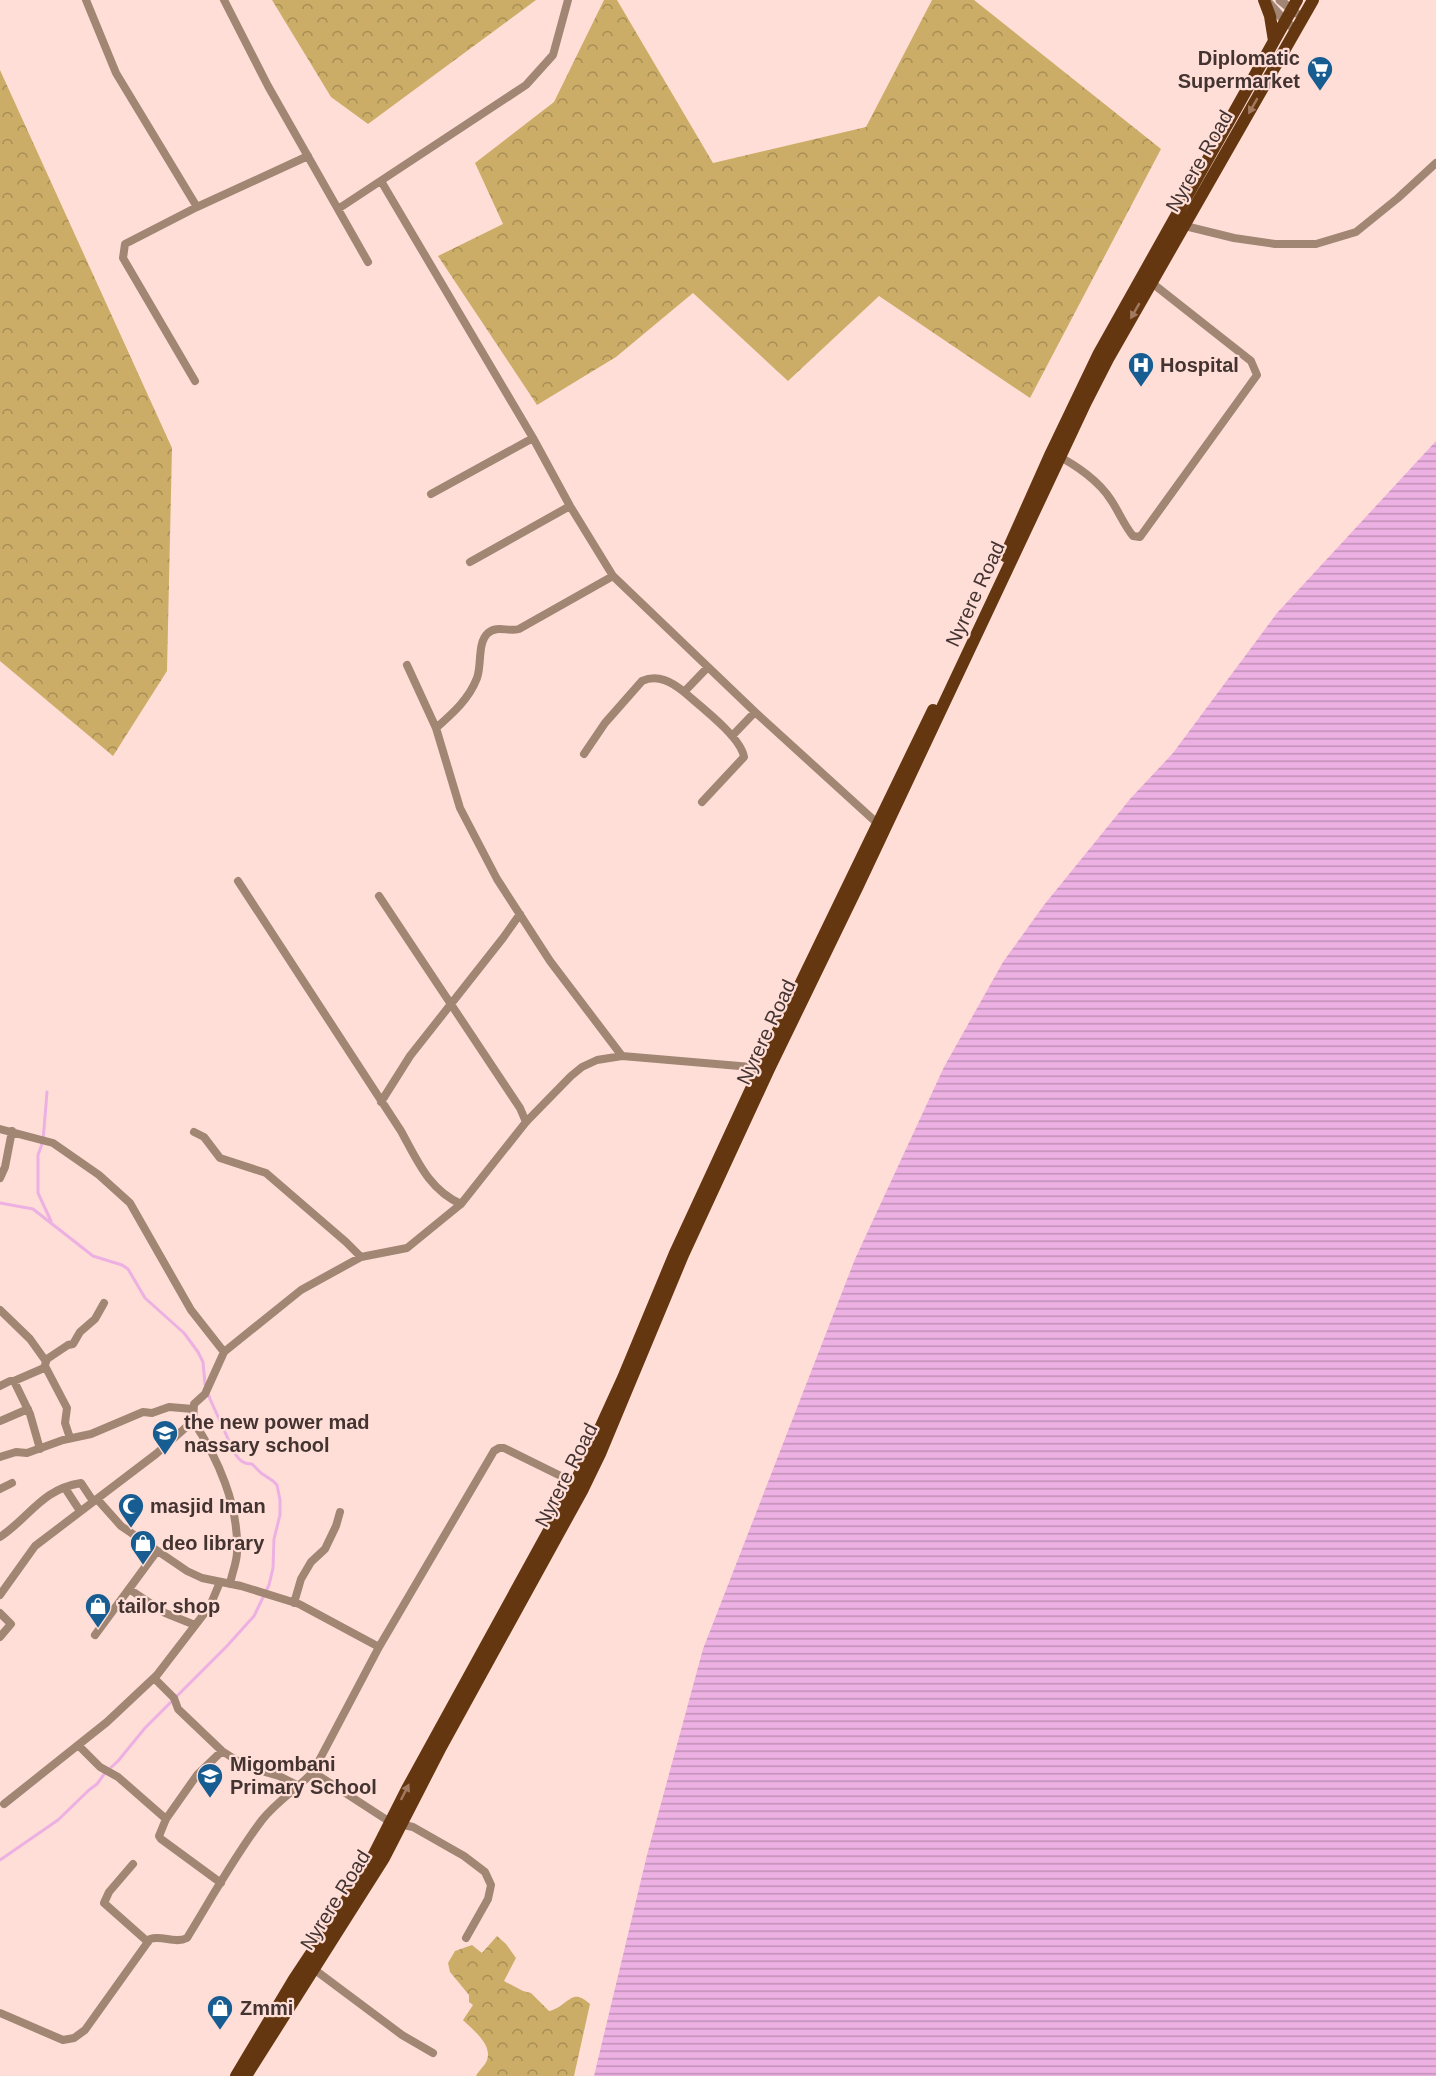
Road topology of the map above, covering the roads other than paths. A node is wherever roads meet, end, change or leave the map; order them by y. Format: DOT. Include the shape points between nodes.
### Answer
graph roads {
  1 [pos="86,0"];
  2 [pos="224,0"];
  3 [pos="568,0"];
  4 [pos="1265,0"];
  5 [pos="1280,0"];
  6 [pos="1313,0"];
  7 [pos="1291,10"];
  8 [pos="1304,17"];
  9 [pos="1296,30"];
  10 [pos="1274,41"];
  11 [pos="308,156"];
  12 [pos="1436,163"];
  13 [pos="381,181"];
  14 [pos="197,207"];
  15 [pos="338,209"];
  16 [pos="1179,224"];
  17 [pos="368,262"];
  18 [pos="1152,283"];
  19 [pos="195,381"];
  20 [pos="533,438"];
  21 [pos="1055,455"];
  22 [pos="431,494"];
  23 [pos="570,506"];
  24 [pos="470,562"];
  25 [pos="613,576"];
  26 [pos="407,665"];
  27 [pos="708,667"];
  28 [pos="684,692"];
  29 [pos="756,712"];
  30 [pos="436,728"];
  31 [pos="732,736"];
  32 [pos="584,754"];
  33 [pos="702,802"];
  34 [pos="877,823"];
  35 [pos="238,881"];
  36 [pos="379,896"];
  37 [pos="519,914"];
  38 [pos="452,1005"];
  39 [pos="622,1056"];
  40 [pos="765,1069"];
  41 [pos="381,1102"];
  42 [pos="526,1122"];
  43 [pos="0,1129"];
  44 [pos="12,1131"];
  45 [pos="194,1132"];
  46 [pos="0,1178"];
  47 [pos="461,1204"];
  48 [pos="361,1257"];
  49 [pos="104,1303"];
  50 [pos="0,1310"];
  51 [pos="224,1352"];
  52 [pos="45,1363"];
  53 [pos="14,1381"];
  54 [pos="0,1386"];
  55 [pos="28,1409"];
  56 [pos="193,1409"];
  57 [pos="0,1421"];
  58 [pos="193,1421"];
  59 [pos="70,1438"];
  60 [pos="40,1449"];
  61 [pos="0,1457"];
  62 [pos="12,1484"];
  63 [pos="575,1484"];
  64 [pos="64,1488"];
  65 [pos="0,1489"];
  66 [pos="95,1500"];
  67 [pos="80,1511"];
  68 [pos="340,1512"];
  69 [pos="0,1537"];
  70 [pos="157,1551"];
  71 [pos="220,1582"];
  72 [pos="230,1584"];
  73 [pos="129,1589"];
  74 [pos="0,1595"];
  75 [pos="294,1603"];
  76 [pos="0,1613"];
  77 [pos="195,1625"];
  78 [pos="95,1635"];
  79 [pos="0,1637"];
  80 [pos="379,1647"];
  81 [pos="154,1678"];
  82 [pos="78,1744"];
  83 [pos="222,1751"];
  84 [pos="313,1772"];
  85 [pos="298,1786"];
  86 [pos="4,1803"];
  87 [pos="166,1819"];
  88 [pos="395,1823"];
  89 [pos="133,1864"];
  90 [pos="220,1883"];
  91 [pos="466,1938"];
  92 [pos="148,1942"];
  93 [pos="309,1966"];
  94 [pos="0,2013"];
  95 [pos="433,2053"];
  96 [pos="236,2076"];
  97 [pos="246,2076"];
  1 -- 14 [label="street" via="116,73"];
  2 -- 11 [label="street"];
  3 -- 13 [label="street" via="553,55 526,85"];
  4 -- 7 [label="street"];
  4 -- 10 [label="main road"];
  5 -- 7 [label="street"];
  6 -- 8 [label="main road, Nyrere Road"];
  7 -- 8 [label="street"];
  7 -- 9 [label="street"];
  7 -- 10 [label="main road, Nyrere Road"];
  8 -- 9 [label="main road, Nyrere Road"];
  9 -- 16 [label="main road, Nyrere Road, one-way"];
  10 -- 16 [label="main road, Nyrere Road"];
  11 -- 14 [label="street"];
  11 -- 15 [label="street"];
  12 -- 16 [label="street" via="1356,232 1316,244 1275,244"];
  13 -- 15 [label="street"];
  13 -- 20 [label="street"];
  14 -- 19 [label="street" via="125,244 123,258"];
  15 -- 17 [label="street"];
  16 -- 18 [label="main road, Nyrere Road"];
  16 -- 21 [label="main road, Nyrere Road" via="1098,355"];
  18 -- 21 [label="main road, Nyrere Road, one-way"];
  18 -- 21 [label="street" via="1251,360 1257,375 1140,537 1133,536 1110,498 1088,476"];
  20 -- 22 [label="street"];
  20 -- 23 [label="street"];
  21 -- 34 [label="main road, Nyrere Road"];
  21 -- 40 [label="main road, Nyrere Road" via="862,878"];
  23 -- 24 [label="street"];
  23 -- 25 [label="street"];
  25 -- 27 [label="street"];
  25 -- 30 [label="street" via="519,629 494,630 486,635 471,692"];
  26 -- 30 [label="street"];
  27 -- 28 [label="street"];
  27 -- 29 [label="street"];
  28 -- 31 [label="street"];
  28 -- 32 [label="street" via="659,678 642,681"];
  29 -- 31 [label="street"];
  29 -- 34 [label="street"];
  30 -- 37 [label="street" via="459,808"];
  31 -- 33 [label="street" via="744,757"];
  34 -- 40 [label="main road, Nyrere Road"];
  35 -- 41 [label="street"];
  36 -- 38 [label="street"];
  37 -- 38 [label="street"];
  37 -- 39 [label="street"];
  38 -- 41 [label="street" via="410,1056"];
  38 -- 42 [label="street"];
  39 -- 40 [label="street"];
  39 -- 42 [label="street" via="582,1067"];
  40 -- 63 [label="main road, Nyrere Road" via="675,1253"];
  40 -- 88 [label="main road, Nyrere Road" via="600,1454"];
  41 -- 47 [label="street" via="423,1170 447,1197"];
  42 -- 47 [label="street"];
  43 -- 44 [label="street"];
  44 -- 46 [label="street"];
  44 -- 51 [label="street" via="53,1143 99,1175 130,1203 191,1310"];
  45 -- 48 [label="street" via="204,1137 220,1158 266,1173"];
  47 -- 48 [label="street" via="407,1248"];
  48 -- 51 [label="street" via="301,1290"];
  49 -- 52 [label="street" via="73,1344"];
  50 -- 52 [label="street" via="32,1342"];
  51 -- 56 [label="street" via="207,1391"];
  52 -- 53 [label="street"];
  52 -- 59 [label="street" via="67,1408 65,1419"];
  53 -- 54 [label="street"];
  53 -- 55 [label="street"];
  55 -- 57 [label="street"];
  55 -- 60 [label="street"];
  56 -- 58 [label="street"];
  56 -- 59 [label="street" via="169,1407 143,1412 91,1434"];
  58 -- 66 [label="street"];
  58 -- 72 [label="street" via="211,1450 231,1504 237,1552"];
  59 -- 60 [label="street"];
  60 -- 61 [label="street"];
  62 -- 65 [label="street"];
  63 -- 80 [label="street" via="504,1448 494,1451"];
  88 -- 63 [label="main road, Nyrere Road, one-way"];
  64 -- 66 [label="street" via="81,1483"];
  64 -- 67 [label="street"];
  64 -- 69 [label="street" via="47,1495"];
  66 -- 67 [label="street"];
  66 -- 70 [label="street" via="121,1526"];
  67 -- 74 [label="street" via="34,1546"];
  68 -- 75 [label="street" via="325,1549 311,1562"];
  70 -- 71 [label="street" via="187,1571"];
  70 -- 73 [label="street"];
  71 -- 72 [label="street"];
  71 -- 77 [label="street" via="210,1606"];
  72 -- 75 [label="street"];
  73 -- 77 [label="street" via="165,1613"];
  73 -- 78 [label="street"];
  75 -- 80 [label="street"];
  76 -- 79 [label="street" via="10,1624"];
  77 -- 81 [label="street"];
  80 -- 84 [label="street"];
  81 -- 82 [label="street"];
  81 -- 83 [label="street" via="178,1709"];
  82 -- 86 [label="street"];
  82 -- 87 [label="street"];
  83 -- 85 [label="street" via="246,1767"];
  83 -- 87 [label="street" via="197,1775"];
  84 -- 85 [label="street"];
  84 -- 88 [label="street"];
  85 -- 90 [label="street" via="262,1819"];
  87 -- 90 [label="street" via="161,1839"];
  88 -- 91 [label="street" via="423,1832 485,1872 491,1885 488,1899"];
  88 -- 93 [label="main road, Nyrere Road" via="376,1872"];
  89 -- 92 [label="street" via="104,1903"];
  90 -- 92 [label="street" via="187,1938 152,1938"];
  92 -- 94 [label="street" via="85,2030 74,2038 63,2040"];
  93 -- 95 [label="street" via="402,2035"];
  93 -- 96 [label="main road, Nyrere Road" via="264,2026"];
  93 -- 97 [label="main road, Nyrere Road"];
}
